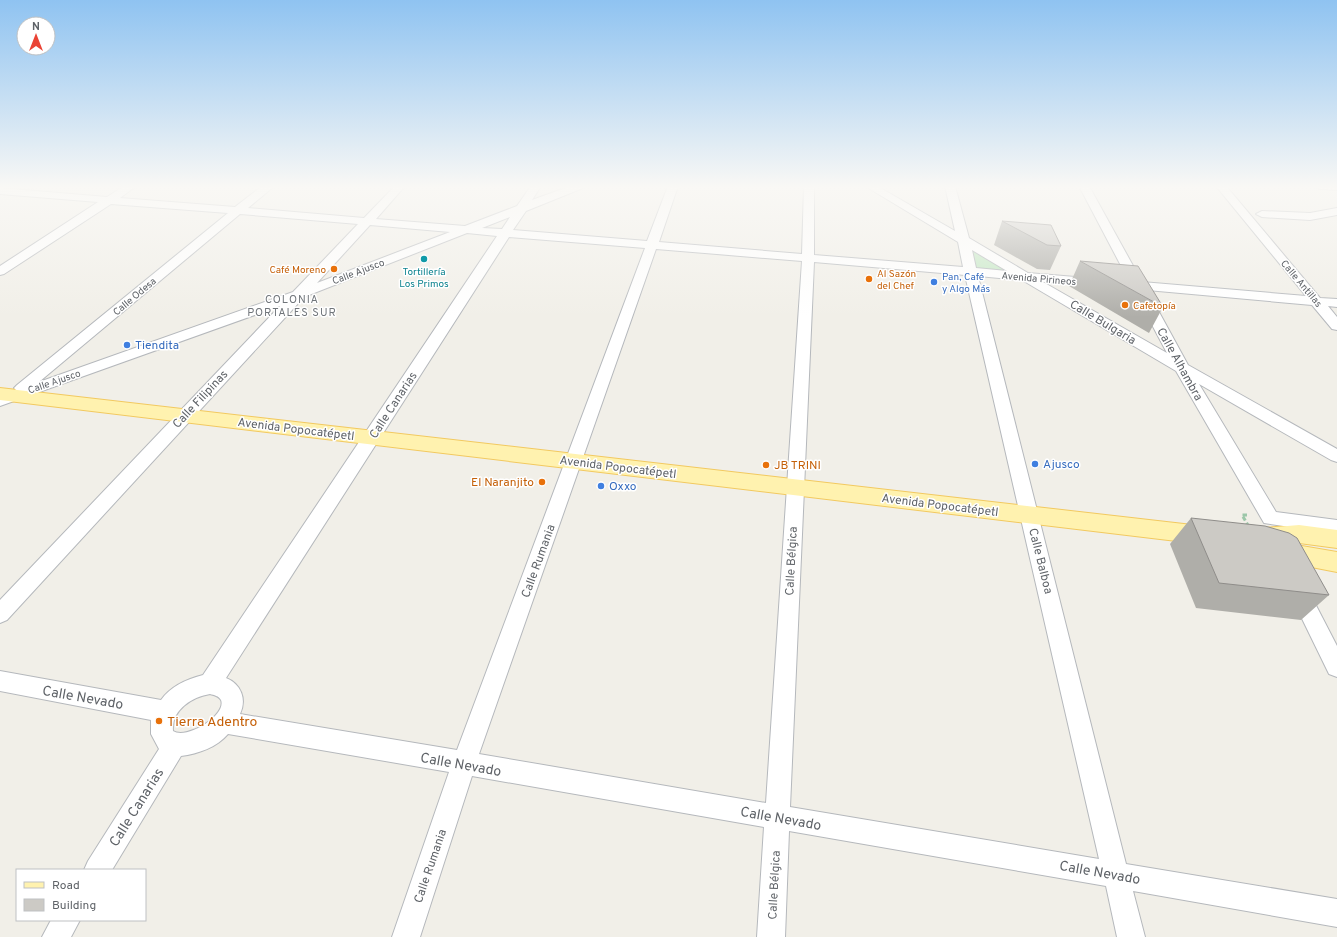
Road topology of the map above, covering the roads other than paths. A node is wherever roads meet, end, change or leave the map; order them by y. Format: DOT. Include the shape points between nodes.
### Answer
graph roads {
  1 [pos="63,230"];
  2 [pos="213,230"];
  3 [pos="359,230"];
  4 [pos="462,230"];
  5 [pos="465,230"];
  6 [pos="508,230"];
  7 [pos="658,230"];
  8 [pos="808,230"];
  9 [pos="947,230"];
  10 [pos="960,230"];
  11 [pos="1108,230"];
  12 [pos="1258,230"];
  13 [pos="506,233"];
  14 [pos="962,238"];
  15 [pos="653,246"];
  16 [pos="808,258"];
  17 [pos="0,271"];
  18 [pos="971,272"];
  19 [pos="1027,277"];
  20 [pos="1138,286"];
  21 [pos="296,296"];
  22 [pos="1317,301"];
  23 [pos="1337,303"];
  24 [pos="1337,326"];
  25 [pos="1182,368"];
  26 [pos="3,399"];
  27 [pos="184,416"];
  28 [pos="371,438"];
  29 [pos="1337,456"];
  30 [pos="574,462"];
  31 [pos="795,488"];
  32 [pos="1030,516"];
  33 [pos="1337,527"];
  34 [pos="1337,539"];
  35 [pos="1262,544"];
  36 [pos="1337,562"];
  37 [pos="0,614"];
  38 [pos="1337,667"];
  39 [pos="0,681"];
  40 [pos="210,684"];
  41 [pos="166,712"];
  42 [pos="224,722"];
  43 [pos="175,744"];
  44 [pos="464,764"];
  45 [pos="778,817"];
  46 [pos="98,869"];
  47 [pos="1116,875"];
  48 [pos="1337,913"];
  49 [pos="65,921"];
  50 [pos="56,937"];
  51 [pos="406,937"];
  52 [pos="771,937"];
  53 [pos="1131,937"];
  1 -- 17 [label="street"];
  2 -- 26 [label="street, Calle Odesa"];
  3 -- 21 [label="street, Calle Filipinas"];
  4 -- 5 [label="street, Avenida Pirineos"];
  5 -- 13 [label="street, Avenida Pirineos"];
  5 -- 21 [label="street, Calle Ajusco"];
  6 -- 13 [label="street, Calle Canarias"];
  7 -- 15 [label="street, Calle Rumania"];
  8 -- 16 [label="street, Calle Bélgica"];
  9 -- 14 [label="street, Calle Bulgaria"];
  10 -- 14 [label="street, Calle Balboa"];
  11 -- 20 [label="street, Calle Alhambra"];
  12 -- 22 [label="street, Calle Antillas"];
  13 -- 15 [label="street, Avenida Pirineos"];
  13 -- 28 [label="street, Calle Canarias"];
  14 -- 18 [label="street, Calle Balboa"];
  14 -- 19 [label="street, Calle Bulgaria"];
  15 -- 16 [label="street, Avenida Pirineos"];
  15 -- 30 [label="street, Calle Rumania"];
  16 -- 18 [label="street, Avenida Pirineos"];
  16 -- 31 [label="street, Calle Bélgica"];
  18 -- 19 [label="street, Avenida Pirineos"];
  18 -- 32 [label="street, Calle Balboa"];
  19 -- 20 [label="street, Avenida Pirineos"];
  19 -- 25 [label="street, Calle Bulgaria"];
  20 -- 22 [label="street, Avenida Pirineos"];
  20 -- 25 [label="street, Calle Alhambra"];
  21 -- 26 [label="street, Calle Ajusco"];
  21 -- 27 [label="street, Calle Filipinas"];
  22 -- 23 [label="street, Avenida Pirineos"];
  22 -- 24 [label="street, Calle Antillas"];
  25 -- 29 [label="street, Calle Bulgaria"];
  25 -- 35 [label="street, Calle Alhambra"];
  26 -- 27 [label="main road, Avenida Popocatépetl"];
  27 -- 28 [label="main road, Avenida Popocatépetl"];
  27 -- 37 [label="street, Calle Filipinas"];
  28 -- 30 [label="main road, Avenida Popocatépetl"];
  28 -- 40 [label="street, Calle Canarias"];
  30 -- 31 [label="main road, Avenida Popocatépetl"];
  30 -- 44 [label="street, Calle Rumania"];
  31 -- 32 [label="main road, Avenida Popocatépetl"];
  31 -- 45 [label="street, Calle Bélgica"];
  32 -- 35 [label="main road, Avenida Popocatépetl"];
  32 -- 47 [label="street, Calle Balboa"];
  33 -- 35 [label="street"];
  34 -- 35 [label="main road, Avenida Popocatépetl" via="1299,534"];
  35 -- 36 [label="main road, Avenida Popocatépetl"];
  35 -- 38 [label="street, Calle Alhambra"];
  39 -- 41 [label="street, Calle Nevado"];
  40 -- 41 [label="street" via="185,692"];
  40 -- 42 [label="street" via="227,688 231,695 230,713"];
  41 -- 43 [label="street" via="162,724 163,736"];
  42 -- 43 [label="street" via="214,733 201,741 187,745"];
  42 -- 44 [label="street, Calle Nevado"];
  43 -- 46 [label="street, Calle Canarias"];
  44 -- 45 [label="street, Calle Nevado"];
  44 -- 51 [label="street, Calle Rumania"];
  45 -- 47 [label="street, Calle Nevado"];
  45 -- 52 [label="street, Calle Bélgica"];
  47 -- 48 [label="street, Calle Nevado"];
  47 -- 53 [label="street, Calle Balboa"];
  49 -- 50 [label="street"];
}
